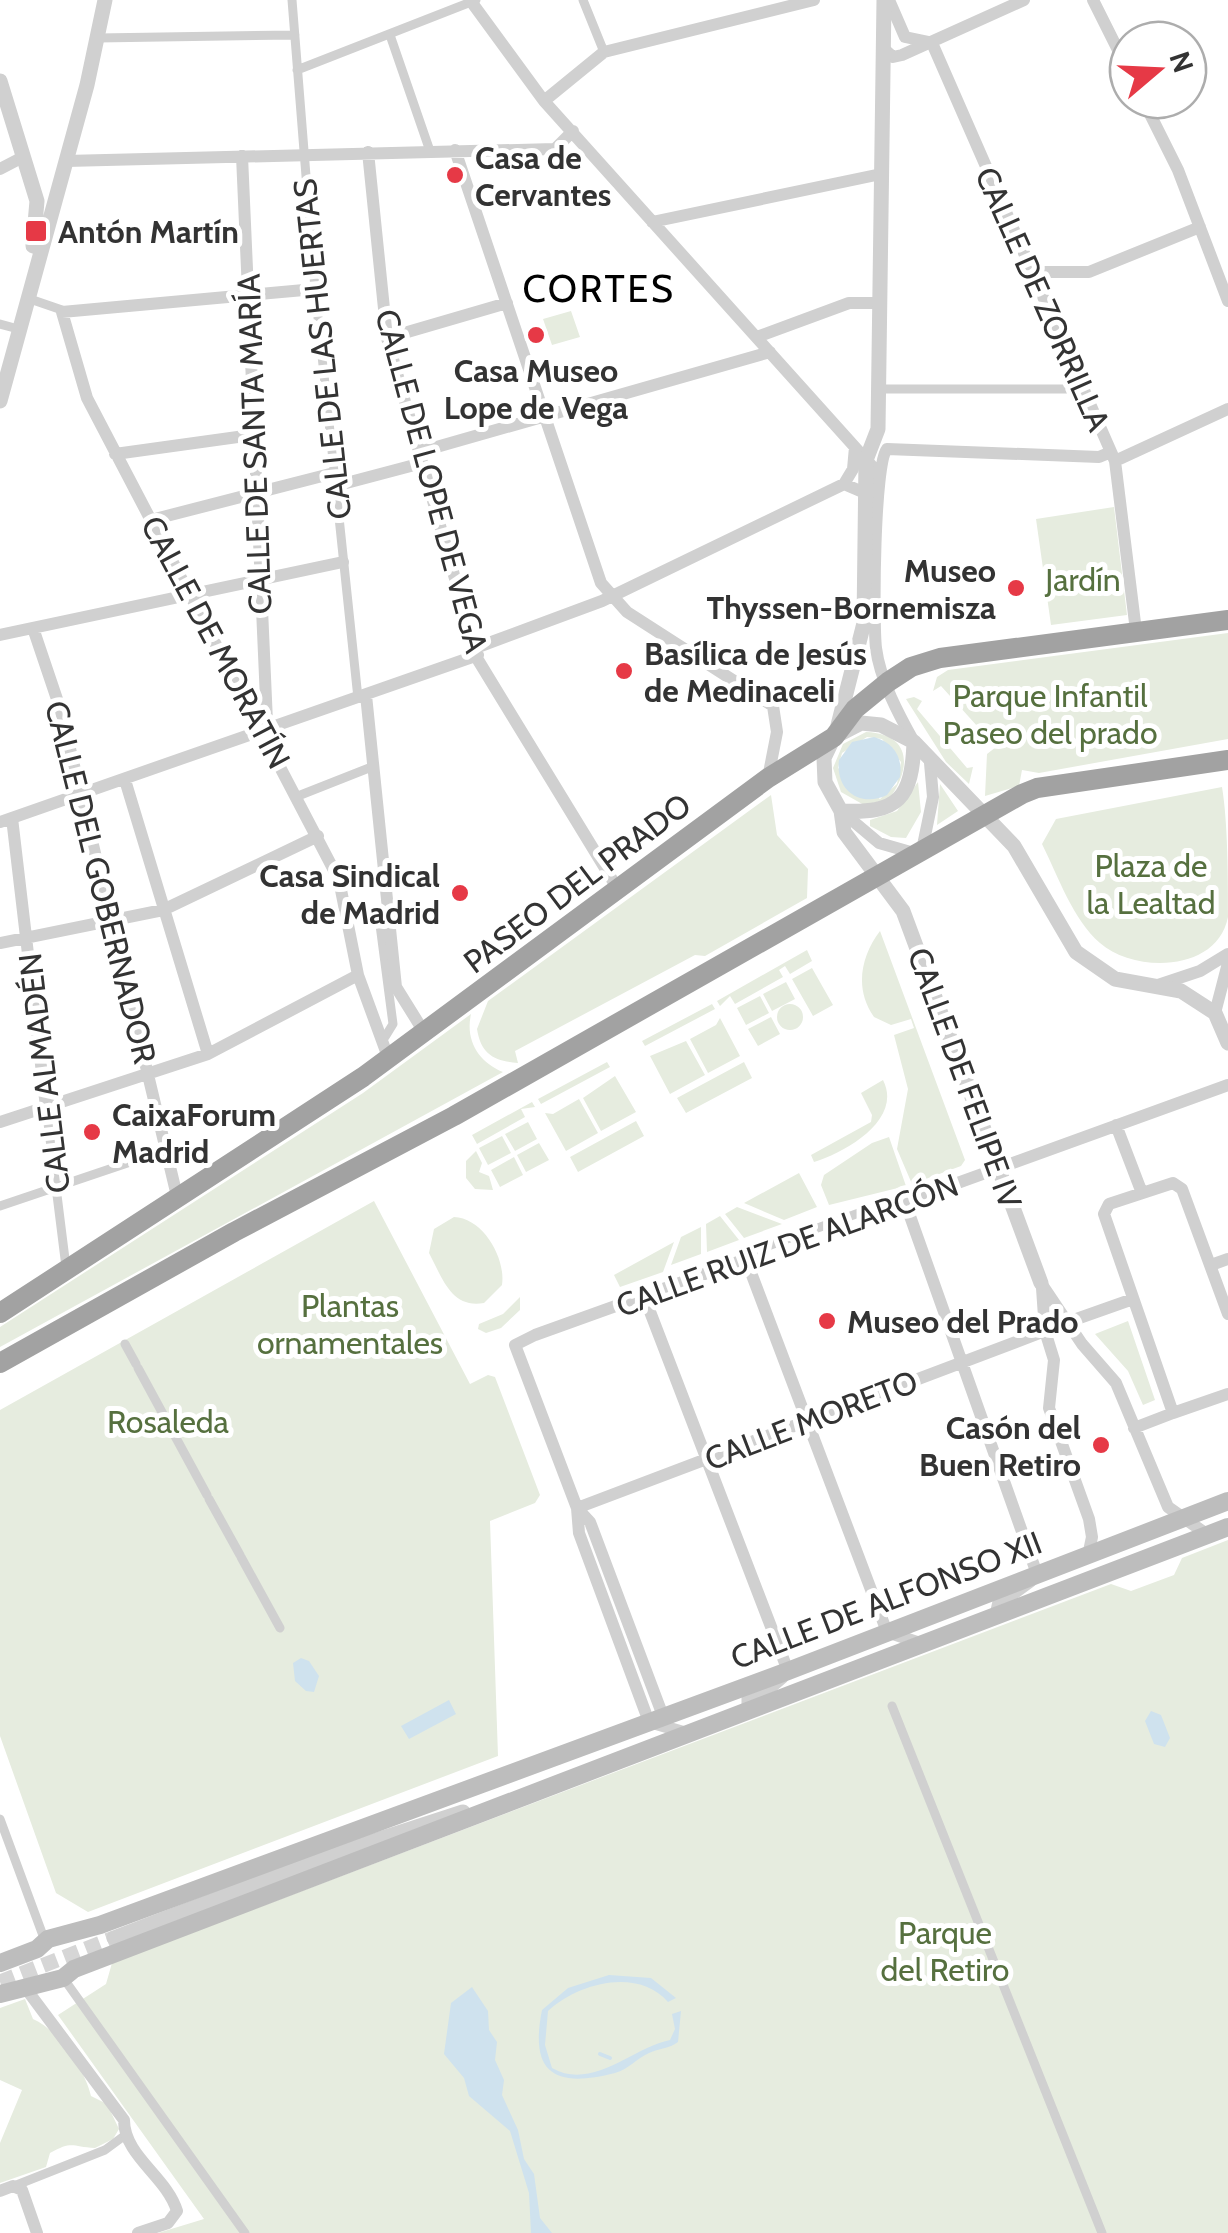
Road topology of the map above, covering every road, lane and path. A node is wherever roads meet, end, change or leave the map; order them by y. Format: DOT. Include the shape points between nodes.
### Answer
graph roads {
  1 [pos="104,0"];
  2 [pos="292,0"];
  3 [pos="583,0"];
  4 [pos="814,0"];
  5 [pos="886,0"];
  6 [pos="1093,0"];
  7 [pos="473,1"];
  8 [pos="1014,2"];
  9 [pos="1108,30"];
  10 [pos="295,35"];
  11 [pos="390,35"];
  12 [pos="98,38"];
  13 [pos="932,43"];
  14 [pos="884,49"];
  15 [pos="604,52"];
  16 [pos="297,70"];
  17 [pos="0,81"];
  18 [pos="544,100"];
  19 [pos="1153,120"];
  20 [pos="572,131"];
  21 [pos="455,150"];
  22 [pos="430,151"];
  23 [pos="368,152"];
  24 [pos="304,154"];
  25 [pos="23,156"];
  26 [pos="242,156"];
  27 [pos="66,161"];
  28 [pos="0,169"];
  29 [pos="881,174"];
  30 [pos="652,222"];
  31 [pos="1200,227"];
  32 [pos="1031,272"];
  33 [pos="315,289"];
  34 [pos="247,294"];
  35 [pos="30,298"];
  36 [pos="1228,301"];
  37 [pos="507,303"];
  38 [pos="880,303"];
  39 [pos="62,311"];
  40 [pos="11,327"];
  41 [pos="757,337"];
  42 [pos="387,338"];
  43 [pos="770,352"];
  44 [pos="878,389"];
  45 [pos="1080,389"];
  46 [pos="0,398"];
  47 [pos="1228,409"];
  48 [pos="544,416"];
  49 [pos="878,430"];
  50 [pos="252,434"];
  51 [pos="888,449"];
  52 [pos="860,453"];
  53 [pos="115,454"];
  54 [pos="1113,456"];
  55 [pos="421,458"];
  56 [pos="335,479"];
  57 [pos="844,484"];
  58 [pos="871,490"];
  59 [pos="255,493"];
  60 [pos="150,520"];
  61 [pos="343,562"];
  62 [pos="259,580"];
  63 [pos="190,593"];
  64 [pos="612,597"];
  65 [pos="1228,620"];
  66 [pos="33,628"];
  67 [pos="1136,631"];
  68 [pos="0,635"];
  69 [pos="478,651"];
  70 [pos="888,682"];
  71 [pos="362,697"];
  72 [pos="263,730"];
  73 [pos="834,737"];
  74 [pos="914,742"];
  75 [pos="1228,760"];
  76 [pos="930,763"];
  77 [pos="374,766"];
  78 [pos="768,778"];
  79 [pos="125,780"];
  80 [pos="81,794"];
  81 [pos="298,796"];
  82 [pos="841,811"];
  83 [pos="986,817"];
  84 [pos="6,820"];
  85 [pos="318,836"];
  86 [pos="921,854"];
  87 [pos="876,880"];
  88 [pos="620,891"];
  89 [pos="163,910"];
  90 [pos="110,920"];
  91 [pos="380,925"];
  92 [pos="28,939"];
  93 [pos="0,944"];
  94 [pos="1228,954"];
  95 [pos="1228,963"];
  96 [pos="358,975"];
  97 [pos="1152,987"];
  98 [pos="1214,1013"];
  99 [pos="424,1032"];
  100 [pos="1228,1043"];
  101 [pos="387,1047"];
  102 [pos="208,1054"];
  103 [pos="148,1074"];
  104 [pos="1228,1085"];
  105 [pos="46,1107"];
  106 [pos="0,1122"];
  107 [pos="1116,1125"];
  108 [pos="166,1150"];
  109 [pos="1000,1168"];
  110 [pos="56,1189"];
  111 [pos="1142,1193"];
  112 [pos="177,1196"];
  113 [pos="905,1202"];
  114 [pos="0,1206"];
  115 [pos="1228,1259"];
  116 [pos="738,1262"];
  117 [pos="1212,1265"];
  118 [pos="67,1269"];
  119 [pos="1041,1284"];
  120 [pos="644,1296"];
  121 [pos="1134,1298"];
  122 [pos="0,1313"];
  123 [pos="1228,1314"];
  124 [pos="1068,1322"];
  125 [pos="1044,1331"];
  126 [pos="125,1344"];
  127 [pos="962,1363"];
  128 [pos="0,1364"];
  129 [pos="1228,1394"];
  130 [pos="1173,1414"];
  131 [pos="808,1421"];
  132 [pos="1134,1428"];
  133 [pos="705,1460"];
  134 [pos="1228,1502"];
  135 [pos="577,1508"];
  136 [pos="1182,1519"];
  137 [pos="1228,1527"];
  138 [pos="1208,1535"];
  139 [pos="1088,1556"];
  140 [pos="1036,1574"];
  141 [pos="996,1615"];
  142 [pos="280,1628"];
  143 [pos="887,1632"];
  144 [pos="920,1643"];
  145 [pos="788,1671"];
  146 [pos="892,1706"];
  147 [pos="749,1708"];
  148 [pos="656,1719"];
  149 [pos="687,1732"];
  150 [pos="564,1754"];
  151 [pos="574,1774"];
  152 [pos="0,1819"];
  153 [pos="337,1854"];
  154 [pos="114,1938"];
  155 [pos="47,1943"];
  156 [pos="4,1958"];
  157 [pos="62,1975"];
  158 [pos="24,1986"];
  159 [pos="0,1994"];
  160 [pos="124,2136"];
  161 [pos="7,2188"];
  162 [pos="37,2233"];
  163 [pos="138,2233"];
  164 [pos="246,2233"];
  165 [pos="1102,2233"];
  1 -- 12 [label="street"];
  2 -- 10 [label="street, CALLE DE LAS HUERTAS"];
  3 -- 15 [label="street"];
  4 -- 15 [label="street"];
  5 -- 13 [label="street" via="905,37"];
  5 -- 14 [label="street"];
  6 -- 9 [label="street"];
  7 -- 11 [label="street"];
  7 -- 18 [label="street"];
  8 -- 13 [label="street"];
  10 -- 12 [label="street"];
  10 -- 16 [label="street, CALLE DE LAS HUERTAS"];
  11 -- 16 [label="street"];
  11 -- 22 [label="street"];
  12 -- 27 [label="street"];
  13 -- 14 [label="street" via="893,57"];
  13 -- 32 [label="street, CALLE DE ZORRILLA"];
  14 -- 29 [label="street"];
  15 -- 18 [label="street"];
  16 -- 24 [label="street, CALLE DE LAS HUERTAS"];
  17 -- 25 [label="street"];
  18 -- 20 [label="street"];
  19 -- 31 [label="street"];
  20 -- 21 [label="street" via="554,149"];
  20 -- 30 [label="street"];
  21 -- 22 [label="street"];
  21 -- 37 [label="street"];
  22 -- 23 [label="street"];
  23 -- 24 [label="street"];
  23 -- 42 [label="street, CALLE DE LOPE DE VEGA"];
  24 -- 26 [label="street"];
  24 -- 33 [label="street, CALLE DE LAS HUERTAS"];
  25 -- 28 [label="street"];
  25 -- 40 [label="street" via="38,218"];
  26 -- 27 [label="street"];
  26 -- 34 [label="street, CALLE DE SANTA MARÍA"];
  27 -- 35 [label="street"];
  29 -- 30 [label="street"];
  29 -- 38 [label="street"];
  30 -- 41 [label="street"];
  31 -- 32 [label="street" via="1089,272"];
  31 -- 36 [label="street"];
  32 -- 45 [label="street, CALLE DE ZORRILLA"];
  33 -- 34 [label="street"];
  33 -- 56 [label="street, CALLE DE LAS HUERTAS"];
  34 -- 39 [label="street"];
  34 -- 50 [label="street, CALLE DE SANTA MARÍA"];
  35 -- 39 [label="street"];
  35 -- 40 [label="street"];
  37 -- 42 [label="street"];
  37 -- 48 [label="street"];
  38 -- 41 [label="street" via="849,303"];
  38 -- 44 [label="street"];
  39 -- 53 [label="street, CALLE DE MORATÍN" via="87,398"];
  40 -- 46 [label="street"];
  41 -- 43 [label="street"];
  42 -- 55 [label="street, CALLE DE LOPE DE VEGA"];
  43 -- 48 [label="street"];
  43 -- 52 [label="street"];
  44 -- 45 [label="street"];
  44 -- 49 [label="street"];
  45 -- 54 [label="street, CALLE DE ZORRILLA"];
  47 -- 54 [label="street"];
  48 -- 55 [label="street"];
  48 -- 64 [label="street" via="601,583"];
  49 -- 51 [label="street"];
  49 -- 52 [label="street"];
  50 -- 53 [label="street"];
  50 -- 59 [label="street, CALLE DE SANTA MARÍA"];
  51 -- 54 [label="street"];
  51 -- 58 [label="street"];
  52 -- 57 [label="street"];
  52 -- 58 [label="street"];
  53 -- 60 [label="street, CALLE DE MORATÍN"];
  54 -- 67 [label="street, CALLE DE ZORRILLA"];
  55 -- 56 [label="street"];
  55 -- 69 [label="street, CALLE DE LOPE DE VEGA"];
  56 -- 59 [label="street"];
  56 -- 61 [label="street, CALLE DE LAS HUERTAS"];
  57 -- 58 [label="street"];
  57 -- 64 [label="street"];
  58 -- 70 [label="street" via="876,648"];
  58 -- 73 [label="street" via="864,623"];
  59 -- 60 [label="street"];
  59 -- 62 [label="street, CALLE DE SANTA MARÍA"];
  60 -- 63 [label="street, CALLE DE MORATÍN"];
  61 -- 62 [label="street"];
  61 -- 71 [label="street, CALLE DE LAS HUERTAS"];
  62 -- 63 [label="street"];
  62 -- 72 [label="street, CALLE DE SANTA MARÍA"];
  63 -- 66 [label="street"];
  63 -- 72 [label="street, CALLE DE MORATÍN"];
  64 -- 69 [label="street"];
  64 -- 78 [label="street" via="776,711"];
  65 -- 67 [label="highway, PASEO DEL PRADO"];
  66 -- 68 [label="street"];
  66 -- 80 [label="street, CALLE DEL GOBERNADOR"];
  67 -- 70 [label="highway, PASEO DEL PRADO" via="940,658"];
  69 -- 71 [label="street"];
  69 -- 88 [label="street, CALLE DE LOPE DE VEGA"];
  70 -- 73 [label="highway, PASEO DEL PRADO"];
  70 -- 74 [label="street"];
  71 -- 72 [label="street"];
  71 -- 77 [label="street, CALLE DE LAS HUERTAS"];
  72 -- 79 [label="street"];
  72 -- 81 [label="street, CALLE DE MORATÍN"];
  73 -- 74 [label="street" via="861,723"];
  73 -- 78 [label="highway, PASEO DEL PRADO"];
  73 -- 82 [label="street" via="822,770"];
  74 -- 76 [label="street"];
  74 -- 82 [label="street" via="914,769 900,799 879,810"];
  75 -- 83 [label="highway" via="1037,788"];
  76 -- 83 [label="street"];
  76 -- 86 [label="street" via="933,797"];
  77 -- 81 [label="street"];
  77 -- 99 [label="street, CALLE DE LAS HUERTAS" via="396,987"];
  78 -- 88 [label="highway, PASEO DEL PRADO"];
  79 -- 80 [label="street"];
  79 -- 89 [label="street"];
  80 -- 84 [label="street"];
  80 -- 90 [label="street, CALLE DEL GOBERNADOR"];
  81 -- 85 [label="street, CALLE DE MORATÍN"];
  82 -- 86 [label="street" via="878,843"];
  82 -- 87 [label="street, CALLE DE FELIPE IV" via="844,832"];
  83 -- 86 [label="highway"];
  83 -- 97 [label="street" via="1014,846 1076,952 1114,979"];
  84 -- 92 [label="street, CALLE ALMADÉN"];
  85 -- 89 [label="street"];
  85 -- 96 [label="street, CALLE DE MORATÍN" via="339,880"];
  86 -- 87 [label="highway"];
  87 -- 109 [label="street, CALLE DE FELIPE IV" via="906,919"];
  87 -- 128 [label="highway"];
  88 -- 99 [label="highway, PASEO DEL PRADO"];
  89 -- 90 [label="street"];
  89 -- 102 [label="street"];
  90 -- 92 [label="street"];
  90 -- 103 [label="street, CALLE DEL GOBERNADOR"];
  91 -- 101 [label="street" via="393,1024"];
  92 -- 93 [label="street"];
  92 -- 105 [label="street, CALLE ALMADÉN"];
  94 -- 97 [label="street"];
  95 -- 98 [label="street"];
  96 -- 101 [label="street, CALLE DE MORATÍN"];
  96 -- 102 [label="street"];
  97 -- 98 [label="street" via="1181,991"];
  98 -- 100 [label="street"];
  99 -- 101 [label="highway, PASEO DEL PRADO"];
  101 -- 112 [label="highway, PASEO DEL PRADO"];
  102 -- 103 [label="street"];
  103 -- 105 [label="street"];
  103 -- 108 [label="street, CALLE DEL GOBERNADOR"];
  104 -- 107 [label="street, CALLE RUIZ DE ALARCÓN"];
  105 -- 106 [label="street"];
  105 -- 110 [label="street, CALLE ALMADÉN"];
  107 -- 109 [label="street, CALLE RUIZ DE ALARCÓN"];
  107 -- 111 [label="street"];
  108 -- 110 [label="street"];
  108 -- 112 [label="street, CALLE DEL GOBERNADOR"];
  109 -- 113 [label="street, CALLE RUIZ DE ALARCÓN"];
  109 -- 119 [label="street, CALLE DE FELIPE IV"];
  110 -- 114 [label="street"];
  110 -- 118 [label="street, CALLE ALMADÉN"];
  111 -- 117 [label="street" via="1172,1182 1182,1189"];
  111 -- 121 [label="street" via="1109,1204 1104,1214"];
  112 -- 118 [label="highway, PASEO DEL PRADO"];
  113 -- 116 [label="street, CALLE RUIZ DE ALARCÓN" via="867,1210"];
  113 -- 127 [label="street"];
  115 -- 117 [label="street"];
  116 -- 120 [label="street, CALLE RUIZ DE ALARCÓN"];
  116 -- 131 [label="street" via="754,1276"];
  117 -- 123 [label="street"];
  118 -- 122 [label="highway, PASEO DEL PRADO"];
  119 -- 124 [label="street, CALLE DE FELIPE IV"];
  119 -- 125 [label="street, CALLE DE FELIPE IV"];
  120 -- 133 [label="street"];
  120 -- 135 [label="street, CALLE RUIZ DE ALARCÓN" via="515,1345"];
  121 -- 124 [label="street"];
  121 -- 130 [label="street"];
  124 -- 132 [label="street, CALLE DE FELIPE IV" via="1116,1383"];
  125 -- 127 [label="street, CALLE MORETO"];
  125 -- 139 [label="street, CALLE DE FELIPE IV" via="1054,1360 1049,1408 1089,1519"];
  126 -- 142 [label="street"];
  127 -- 131 [label="street, CALLE MORETO"];
  127 -- 140 [label="street"];
  129 -- 130 [label="street"];
  130 -- 132 [label="street"];
  131 -- 133 [label="street, CALLE MORETO"];
  131 -- 143 [label="street"];
  132 -- 136 [label="street, CALLE DE FELIPE IV" via="1159,1490"];
  133 -- 135 [label="street, CALLE MORETO"];
  133 -- 145 [label="street"];
  134 -- 136 [label="main road, CALLE DE ALFONSO XII"];
  135 -- 148 [label="street" via="590,1522"];
  136 -- 138 [label="street, CALLE DE FELIPE IV"];
  136 -- 139 [label="main road, CALLE DE ALFONSO XII"];
  137 -- 138 [label="main road, CALLE DE ALFONSO XII"];
  138 -- 141 [label="main road, CALLE DE ALFONSO XII"];
  139 -- 140 [label="main road, CALLE DE ALFONSO XII"];
  140 -- 141 [label="street" via="1000,1602"];
  140 -- 143 [label="main road, CALLE DE ALFONSO XII"];
  141 -- 144 [label="main road, CALLE DE ALFONSO XII"];
  143 -- 144 [label="street"];
  143 -- 145 [label="main road, CALLE DE ALFONSO XII"];
  144 -- 147 [label="main road, CALLE DE ALFONSO XII"];
  145 -- 147 [label="street" via="749,1696"];
  145 -- 148 [label="main road, CALLE DE ALFONSO XII"];
  146 -- 165 [label="street"];
  147 -- 149 [label="main road, CALLE DE ALFONSO XII"];
  148 -- 149 [label="street"];
  148 -- 150 [label="main road, CALLE DE ALFONSO XII"];
  149 -- 151 [label="main road, CALLE DE ALFONSO XII"];
  150 -- 153 [label="street, CALLE DE ALFONSO XII"];
  150 -- 155 [label="main road, CALLE DE ALFONSO XII"];
  151 -- 153 [label="street, CALLE DE ALFONSO XII"];
  151 -- 157 [label="main road, CALLE DE ALFONSO XII"];
  152 -- 155 [label="street"];
  153 -- 154 [label="street, CALLE DE ALFONSO XII"];
  155 -- 156 [label="main road, CALLE DE ALFONSO XII"];
  155 -- 157 [label="main road" via="36,1967"];
  155 -- 157 [label="main road" via="75,1951"];
  157 -- 158 [label="main road, CALLE DE ALFONSO XII"];
  157 -- 164 [label="street"];
  158 -- 159 [label="main road, CALLE DE ALFONSO XII"];
  158 -- 160 [label="street" via="124,2120"];
  160 -- 161 [label="street" via="106,2150"];
  160 -- 163 [label="street" via="177,2211 168,2223"];
  161 -- 162 [label="street" via="22,2190"];
}
